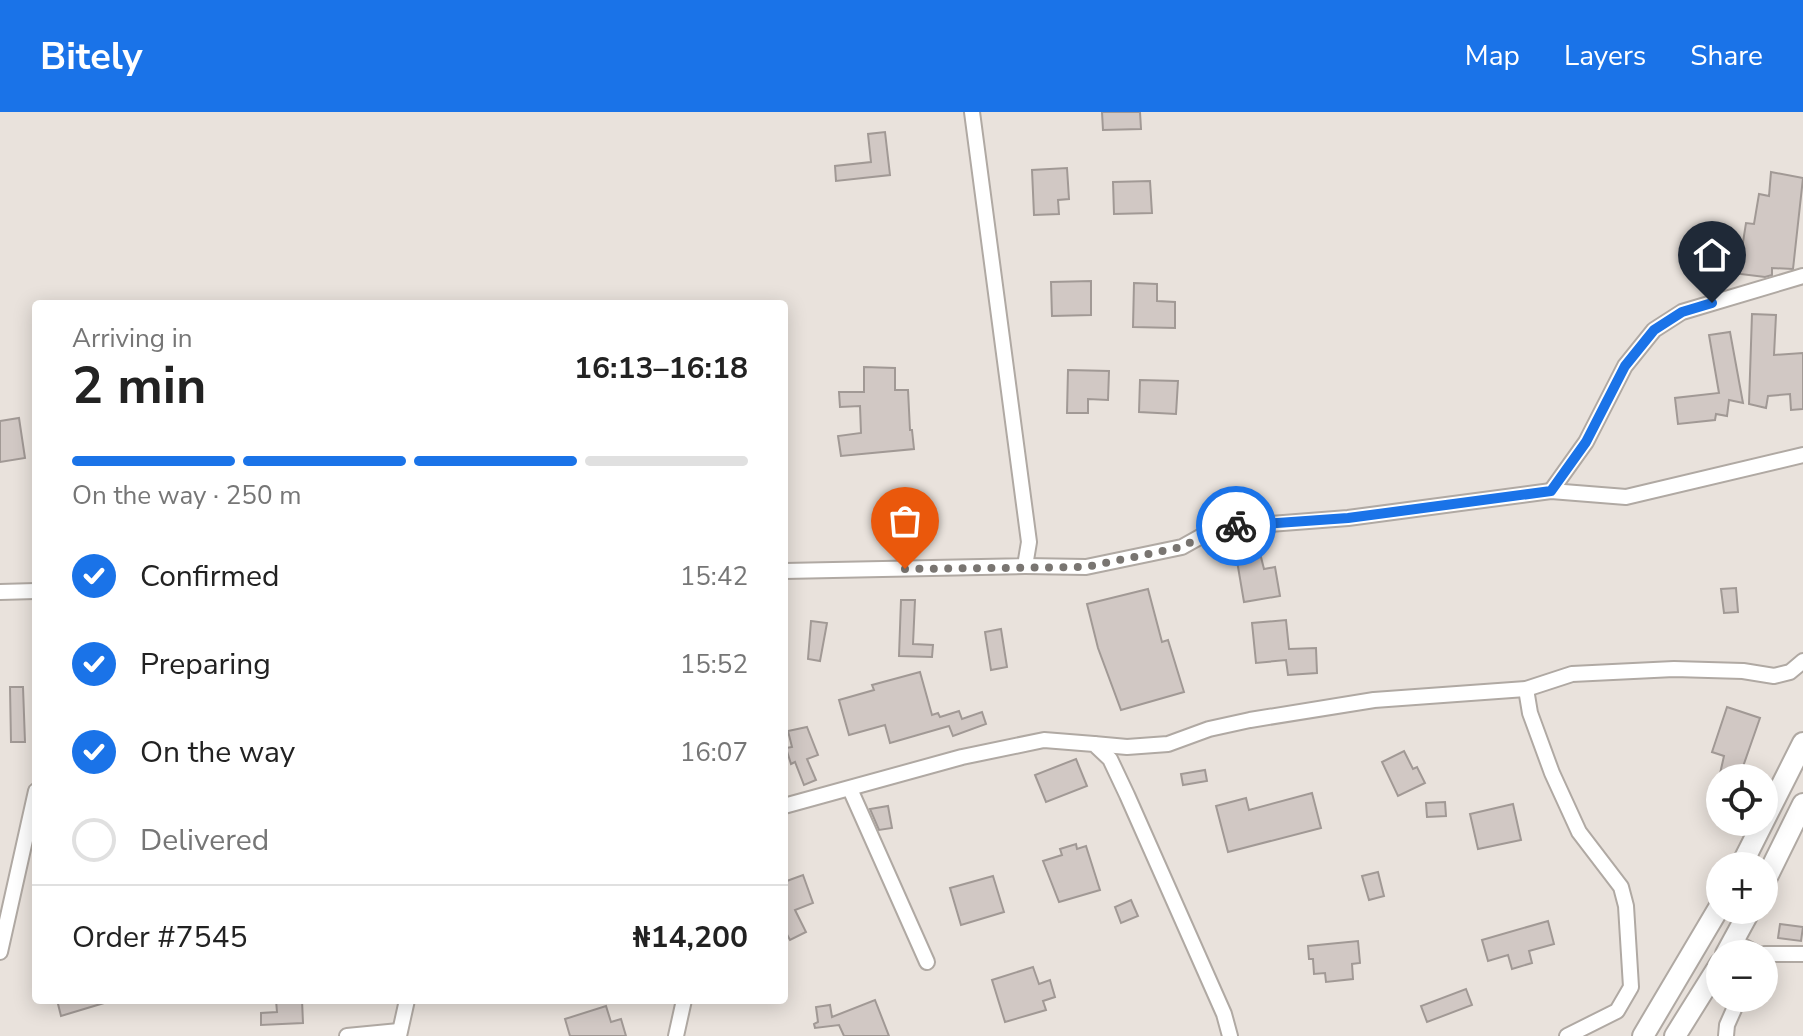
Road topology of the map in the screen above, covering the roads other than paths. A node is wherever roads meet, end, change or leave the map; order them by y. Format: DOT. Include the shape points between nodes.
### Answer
graph roads {
  1 [pos="972,112"];
  2 [pos="1803,276"];
  3 [pos="1803,455"];
  4 [pos="1551,491"];
  5 [pos="1025,566"];
  6 [pos="788,574"];
  7 [pos="32,591"];
  8 [pos="0,592"];
  9 [pos="1803,661"];
  10 [pos="1526,689"];
  11 [pos="1803,743"];
  12 [pos="1094,744"];
  13 [pos="850,789"];
  14 [pos="1803,804"];
  15 [pos="788,805"];
  16 [pos="32,809"];
  17 [pos="1748,852"];
  18 [pos="1778,855"];
  19 [pos="1709,924"];
  20 [pos="0,952"];
  21 [pos="1778,954"];
  22 [pos="1803,954"];
  23 [pos="927,962"];
  24 [pos="1706,986"];
  25 [pos="406,1004"];
  26 [pos="683,1004"];
  27 [pos="1733,1012"];
  28 [pos="399,1034"];
  29 [pos="347,1036"];
  30 [pos="676,1036"];
  31 [pos="1230,1036"];
  32 [pos="1567,1036"];
  33 [pos="1643,1036"];
  34 [pos="1675,1036"];
  35 [pos="1726,1036"];
  1 -- 5 [label="street" via="1029,542"];
  2 -- 4 [label="street" via="1682,312 1654,330 1625,366 1586,442"];
  3 -- 4 [label="street" via="1626,497"];
  4 -- 5 [label="street" via="1348,518 1216,528 1182,547 1086,567"];
  5 -- 6 [label="street"];
  7 -- 8 [label="street"];
  9 -- 10 [label="street" via="1774,676 1713,669 1606,671 1572,674"];
  10 -- 12 [label="street" via="1374,700 1250,720 1168,744"];
  10 -- 32 [label="street" via="1557,785 1579,832 1621,887 1626,906 1631,987 1617,1011"];
  11 -- 17 [label="main road"];
  12 -- 13 [label="street" via="1044,740"];
  12 -- 31 [label="street" via="1110,759 1159,862"];
  13 -- 15 [label="street"];
  13 -- 23 [label="street"];
  14 -- 18 [label="main road"];
  16 -- 20 [label="street"];
  19 -- 33 [label="main road"];
  21 -- 22 [label="street"];
  24 -- 34 [label="main road"];
  25 -- 28 [label="street"];
  26 -- 30 [label="street"];
  27 -- 35 [label="street"];
  28 -- 29 [label="street"];
}
